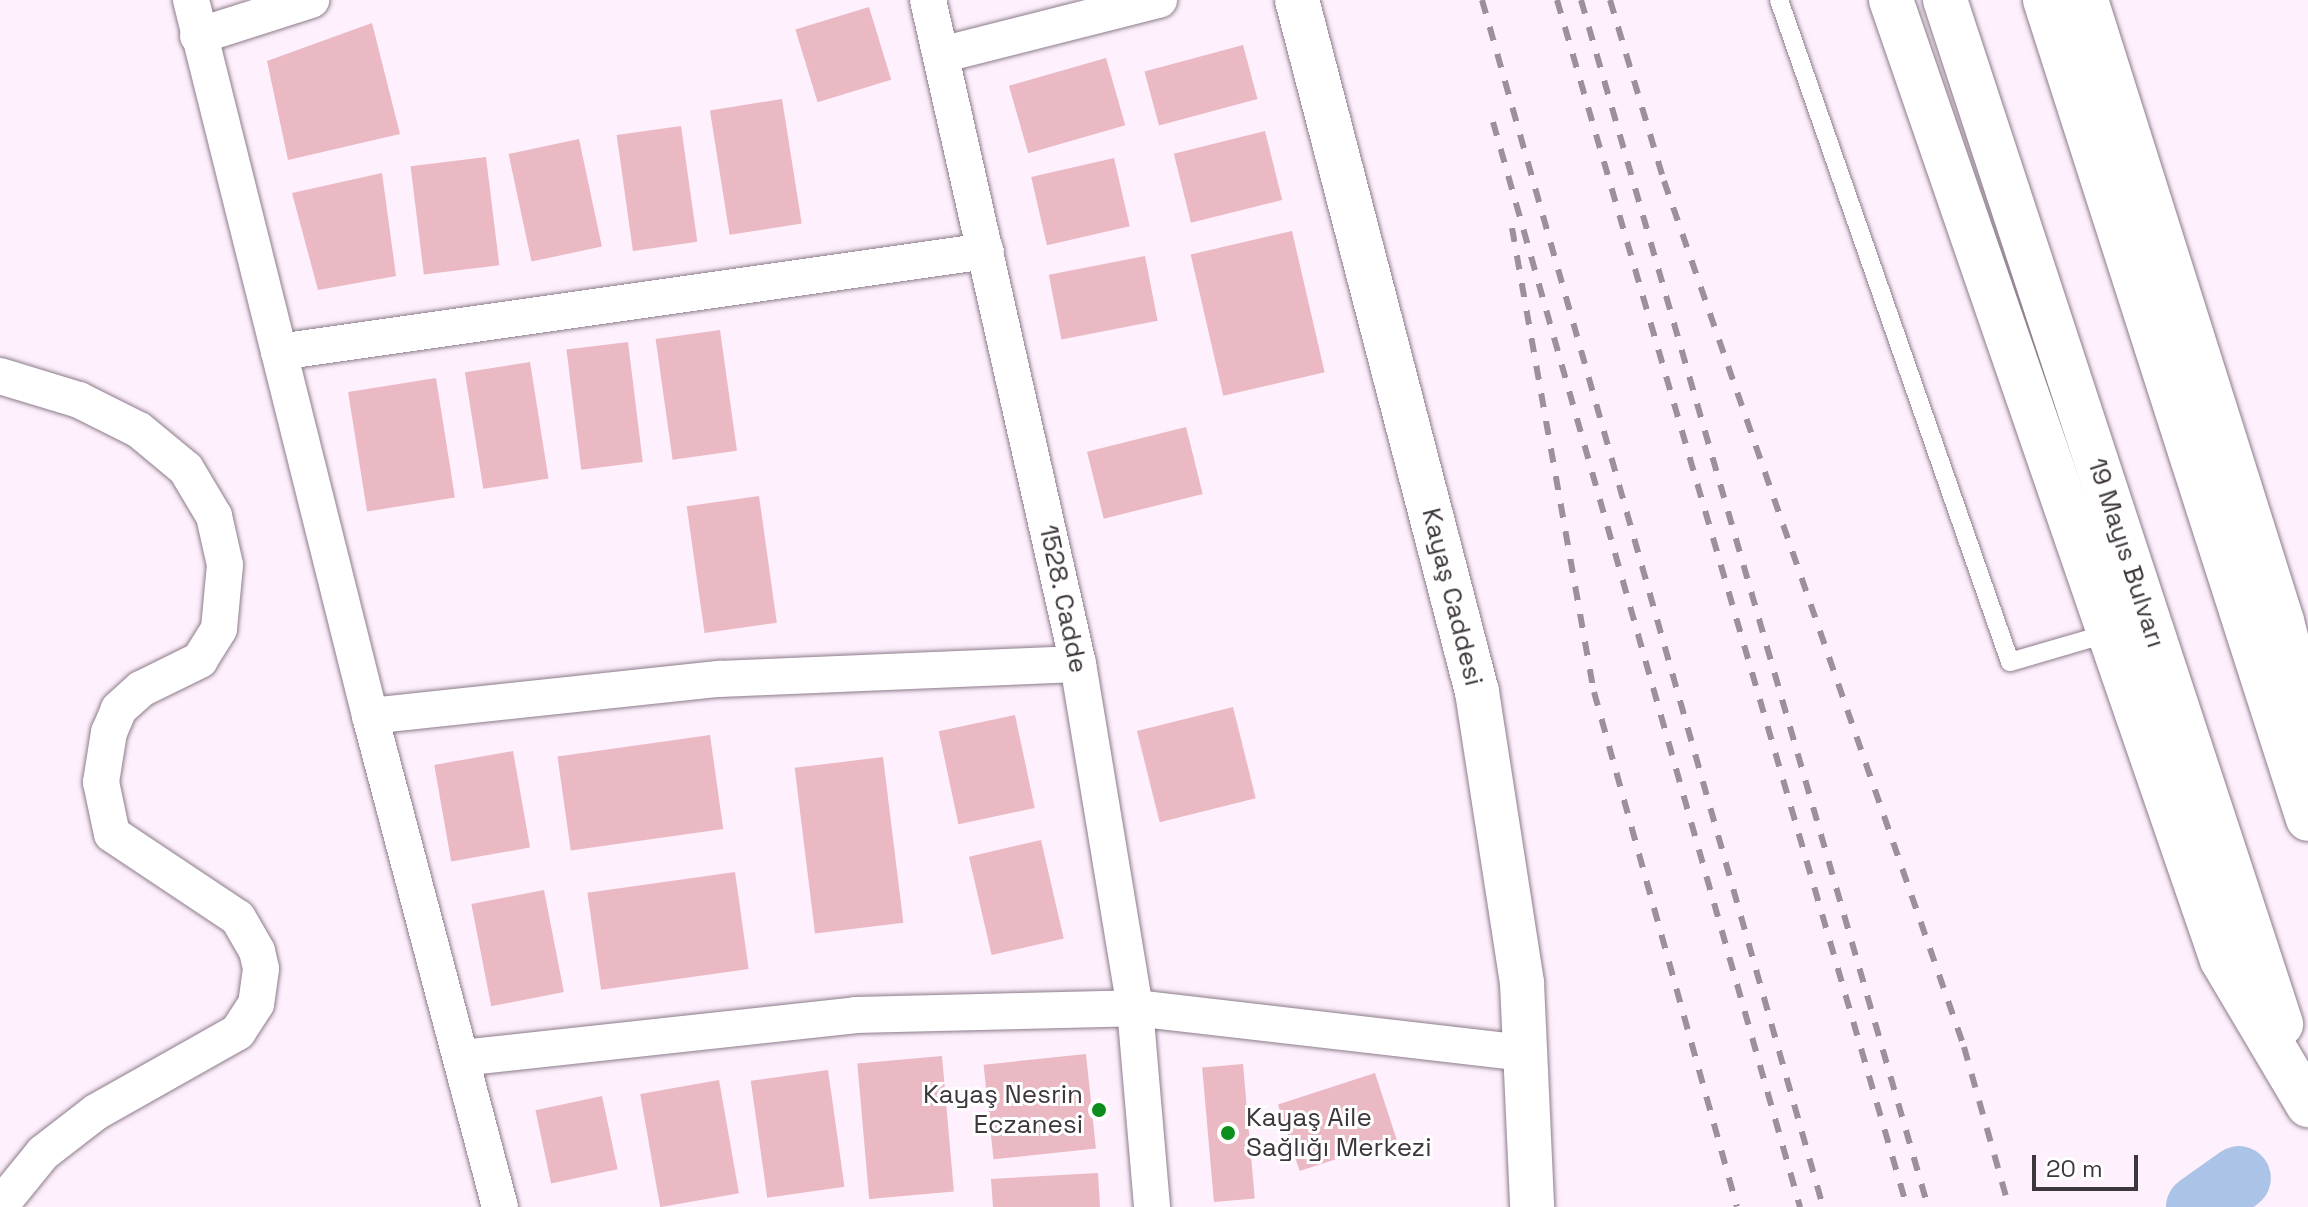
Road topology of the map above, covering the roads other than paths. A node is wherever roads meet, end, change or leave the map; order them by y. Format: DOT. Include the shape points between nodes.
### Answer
graph roads {
  1 [pos="191,0"];
  2 [pos="311,0"];
  3 [pos="928,0"];
  4 [pos="1159,0"];
  5 [pos="1297,0"];
  6 [pos="1779,0"];
  7 [pos="1891,0"];
  8 [pos="1945,0"];
  9 [pos="2045,0"];
  10 [pos="2086,0"];
  11 [pos="198,36"];
  12 [pos="941,55"];
  13 [pos="986,251"];
  14 [pos="279,352"];
  15 [pos="0,376"];
  16 [pos="2109,633"];
  17 [pos="1078,664"];
  18 [pos="370,716"];
  19 [pos="2308,726"];
  20 [pos="2308,819"];
  21 [pos="1135,1008"];
  22 [pos="1525,1053"];
  23 [pos="462,1058"];
  24 [pos="2308,1106"];
  25 [pos="0,1206"];
  26 [pos="500,1207"];
  27 [pos="1152,1207"];
  28 [pos="1532,1207"];
  1 -- 11 [label="street"];
  2 -- 11 [label="street"];
  3 -- 12 [label="street, 1528. Cadde"];
  4 -- 12 [label="street"];
  5 -- 22 [label="main road, Kayaş Caddesi" via="1477,692 1522,983"];
  6 -- 16 [label="lane" via="2010,662"];
  7 -- 16 [label="main road"];
  8 -- 24 [label="main road, 19 Mayıs Bulvarı"];
  9 -- 20 [label="main road"];
  10 -- 19 [label="main road" via="2260,547"];
  11 -- 14 [label="street"];
  12 -- 13 [label="street, 1528. Cadde"];
  13 -- 14 [label="street"];
  13 -- 17 [label="street, 1528. Cadde"];
  14 -- 18 [label="street"];
  15 -- 25 [label="street" via="79,400 139,430 186,469 214,516 225,565 219,629 200,660 141,689 119,709 109,732 101,782 112,834 238,918 261,969 256,1004 238,1032 96,1112 43,1153"];
  16 -- 24 [label="main road" via="2222,960"];
  17 -- 18 [label="street" via="719,679"];
  17 -- 21 [label="street, 1528. Cadde"];
  18 -- 23 [label="street"];
  21 -- 22 [label="street"];
  21 -- 23 [label="street" via="855,1015"];
  21 -- 27 [label="street, 1528. Cadde"];
  22 -- 28 [label="main road, Kayaş Caddesi"];
  23 -- 26 [label="street"];
}
